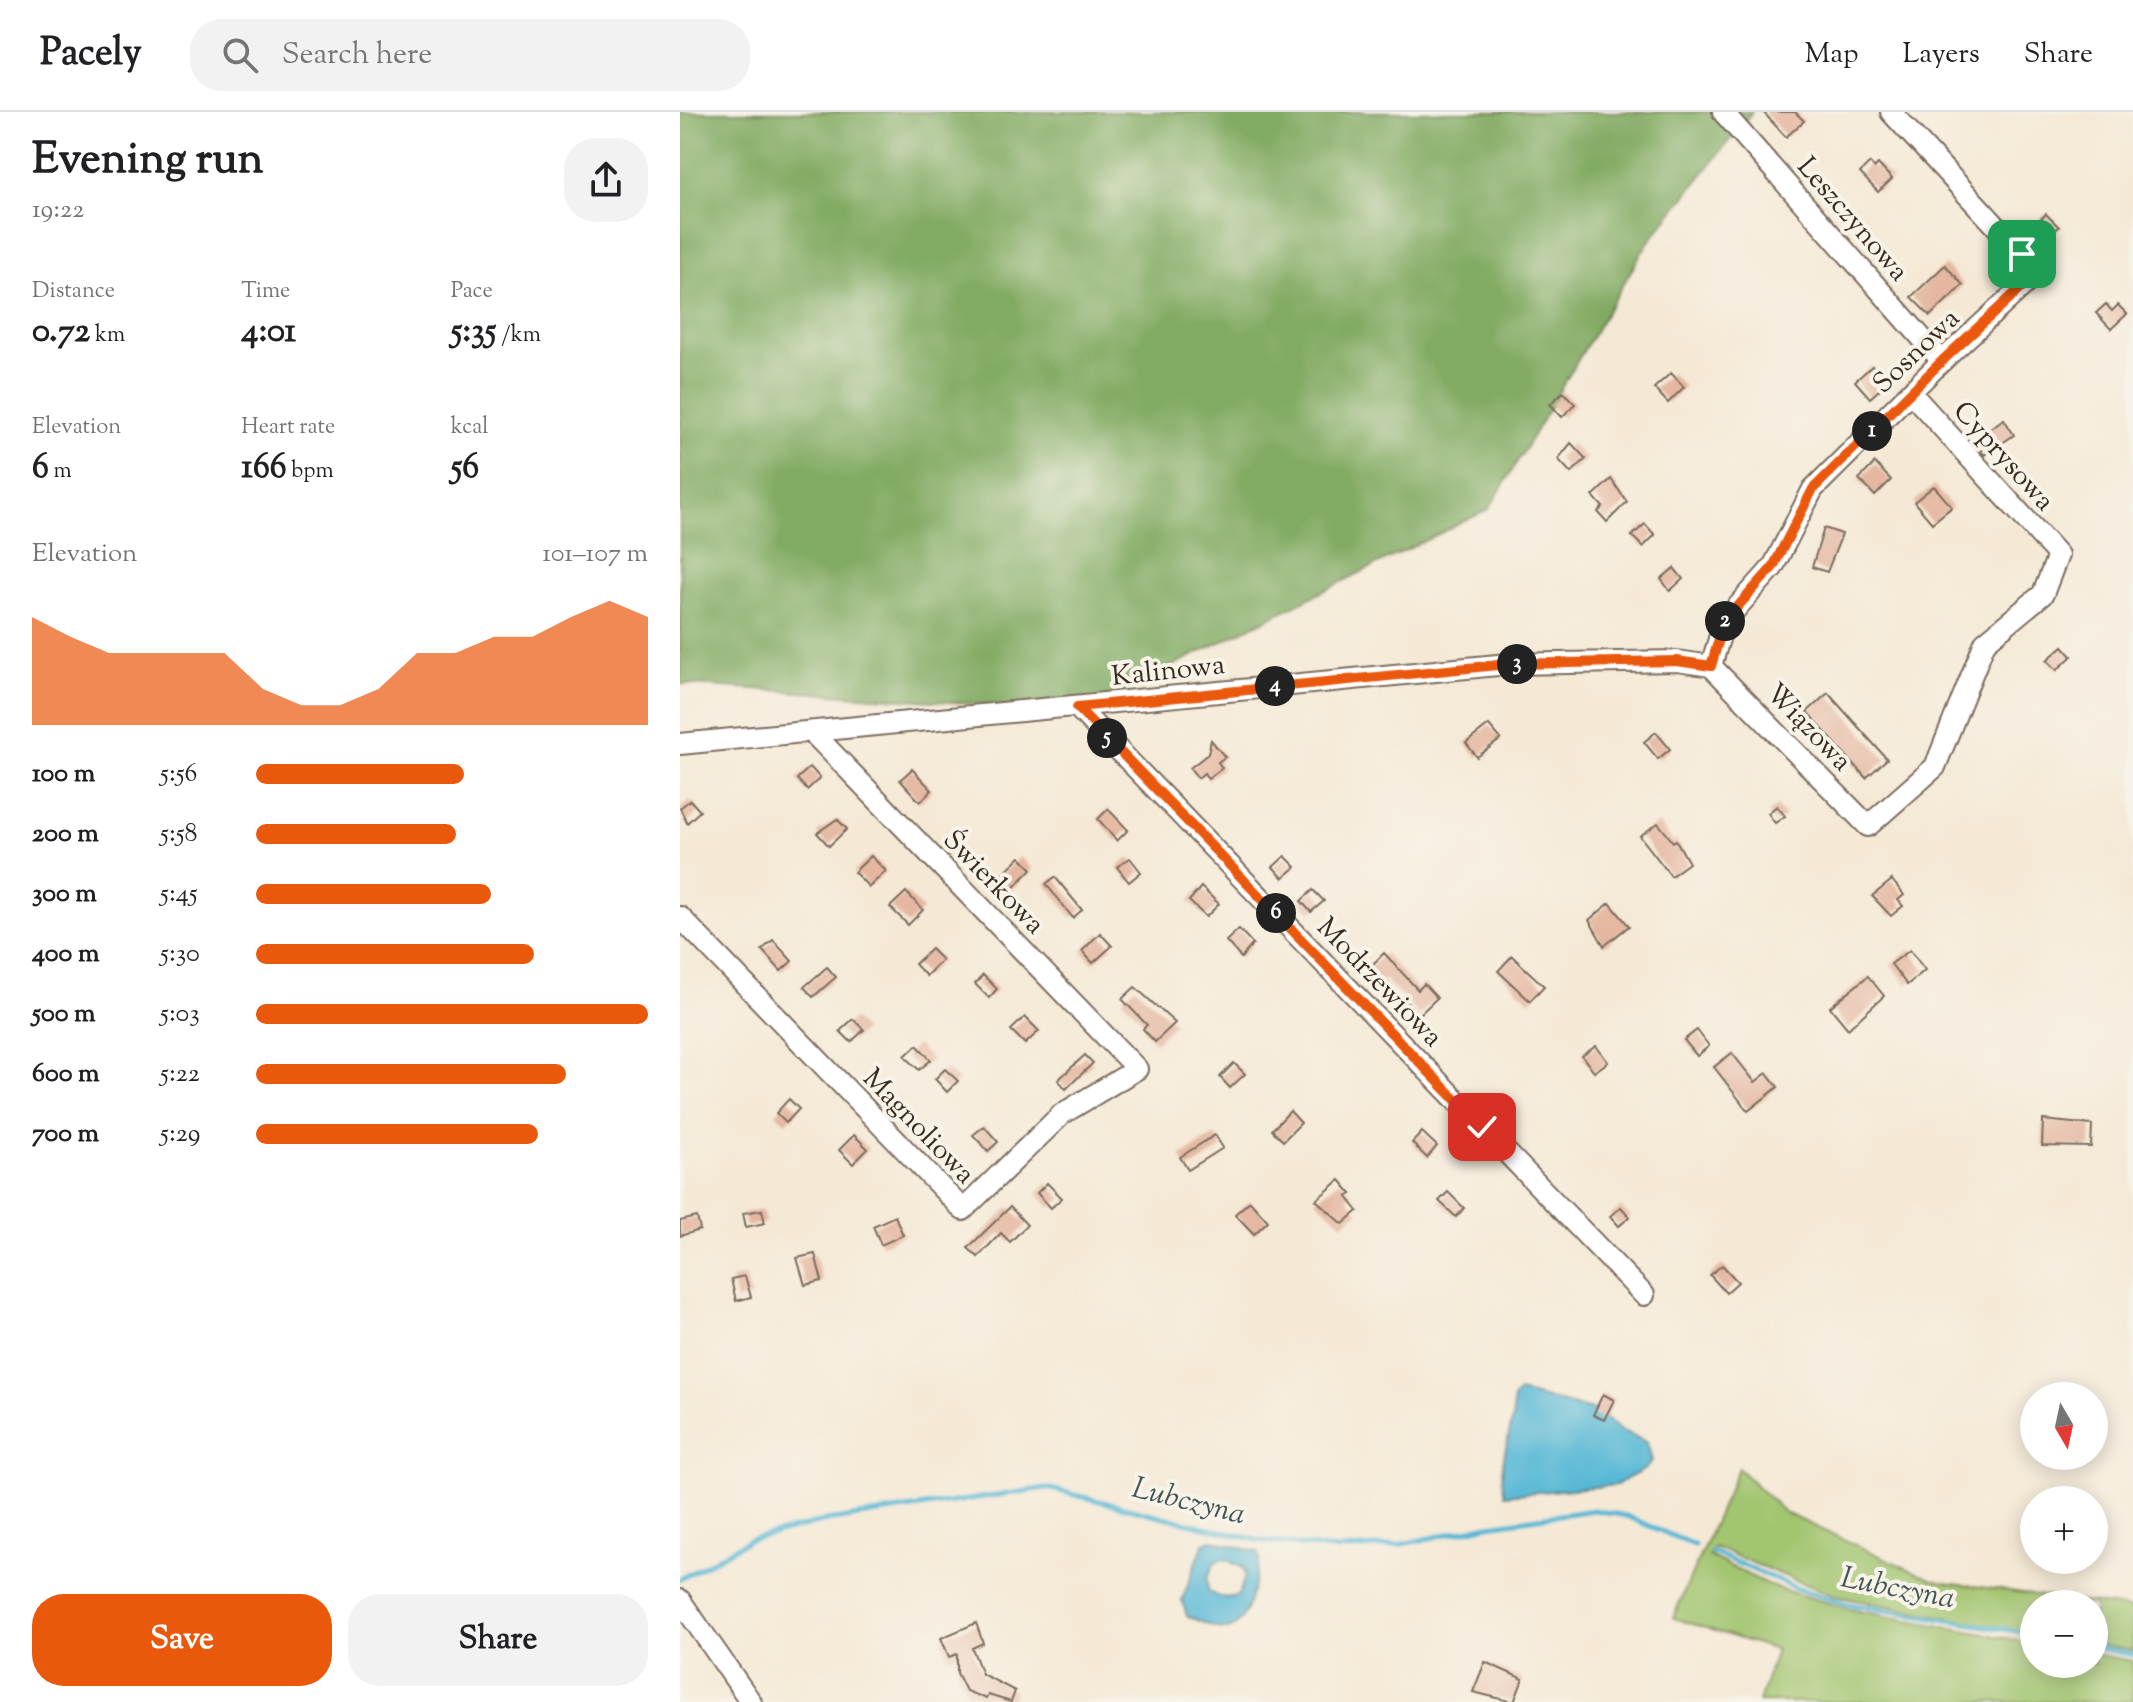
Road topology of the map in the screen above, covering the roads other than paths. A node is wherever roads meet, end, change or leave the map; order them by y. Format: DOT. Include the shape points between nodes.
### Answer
graph roads {
  1 [pos="1723,112"];
  2 [pos="1891,112"];
  3 [pos="1942,361"];
  4 [pos="1911,393"];
  5 [pos="1711,666"];
  6 [pos="1077,707"];
  7 [pos="812,732"];
  8 [pos="680,744"];
  9 [pos="1868,826"];
  10 [pos="680,917"];
  11 [pos="1137,1069"];
  12 [pos="1644,1295"];
  13 [pos="680,1600"];
  14 [pos="751,1702"];
  1 -- 3 [label="street, Leszczynowa"];
  2 -- 3 [label="street, Sosnowa" via="2022,254 2027,270 2025,284"];
  3 -- 4 [label="street, Sosnowa"];
  4 -- 5 [label="street, Sosnowa" via="1813,489 1773,567 1724,622"];
  4 -- 9 [label="street, Cyprysowa" via="2058,555 2043,594 1985,642 1935,767"];
  5 -- 6 [label="street, Kalinowa" via="1677,661 1508,664"];
  5 -- 9 [label="street, Wiązowa"];
  6 -- 7 [label="street, Kalinowa"];
  6 -- 12 [label="street, Modrzewiowa"];
  7 -- 8 [label="street, Kalinowa"];
  7 -- 11 [label="street, Świerkowa"];
  10 -- 11 [label="street, Magnoliowa" via="963,1210 1062,1114"];
  13 -- 14 [label="street"];
}
